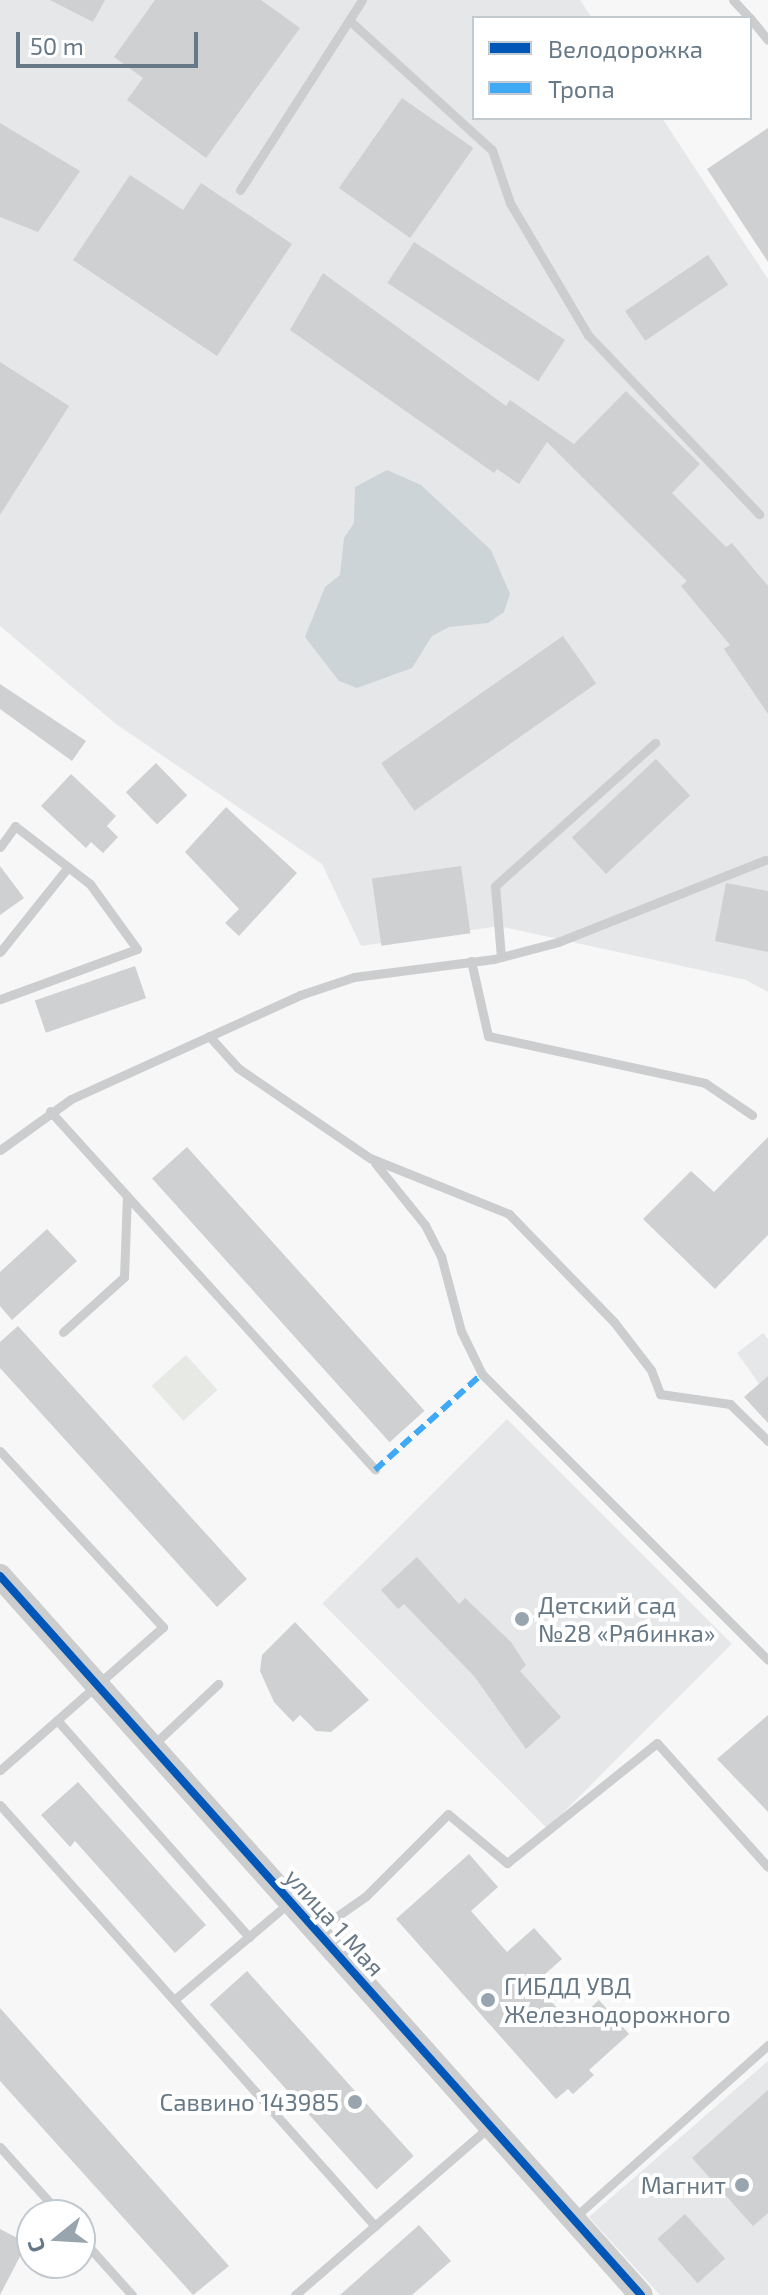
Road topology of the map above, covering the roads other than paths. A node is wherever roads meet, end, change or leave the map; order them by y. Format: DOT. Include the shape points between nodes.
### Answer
graph roads {
  1 [pos="362,0"];
  2 [pos="733,0"];
  3 [pos="748,16"];
  4 [pos="349,20"];
  5 [pos="752,20"];
  6 [pos="768,40"];
  7 [pos="240,190"];
  8 [pos="759,514"];
  9 [pos="655,743"];
  10 [pos="0,847"];
  11 [pos="765,860"];
  12 [pos="68,867"];
  13 [pos="0,952"];
  14 [pos="501,957"];
  15 [pos="471,961"];
  16 [pos="0,999"];
  17 [pos="209,1036"];
  18 [pos="50,1111"];
  19 [pos="752,1115"];
  20 [pos="0,1150"];
  21 [pos="370,1158"];
  22 [pos="127,1196"];
  23 [pos="63,1332"];
  24 [pos="768,1441"];
  25 [pos="0,1451"];
  26 [pos="375,1470"];
  27 [pos="0,1576"];
  28 [pos="768,1660"];
  29 [pos="218,1684"];
  30 [pos="98,1685"];
  31 [pos="57,1720"];
  32 [pos="152,1746"];
  33 [pos="0,1770"];
  34 [pos="0,1805"];
  35 [pos="768,1867"];
  36 [pos="290,1902"];
  37 [pos="316,1931"];
  38 [pos="249,1937"];
  39 [pos="174,2000"];
  40 [pos="768,2045"];
  41 [pos="490,2126"];
  42 [pos="0,2147"];
  43 [pos="47,2199"];
  44 [pos="572,2219"];
  45 [pos="375,2226"];
  46 [pos="96,2255"];
  47 [pos="132,2295"];
  48 [pos="295,2295"];
  49 [pos="641,2295"];
  1 -- 4 [label="lane"];
  2 -- 3 [label="lane"];
  4 -- 7 [label="lane"];
  4 -- 8 [label="lane" via="492,150 510,203 588,335"];
  5 -- 6 [label="lane"];
  9 -- 14 [label="lane" via="495,886"];
  10 -- 12 [label="lane" via="15,826"];
  11 -- 14 [label="lane" via="558,942"];
  12 -- 13 [label="lane"];
  12 -- 16 [label="lane" via="90,884 137,949"];
  14 -- 15 [label="lane"];
  15 -- 17 [label="lane" via="354,977"];
  15 -- 19 [label="lane" via="488,1036 705,1083"];
  17 -- 18 [label="lane"];
  17 -- 21 [label="lane" via="238,1068"];
  18 -- 20 [label="lane"];
  18 -- 22 [label="lane"];
  21 -- 24 [label="lane" via="509,1214 622,1331 651,1370 660,1394 730,1404"];
  21 -- 28 [label="lane" via="425,1225 441,1256 469,1352 482,1374"];
  22 -- 23 [label="lane" via="124,1277"];
  22 -- 26 [label="lane"];
  25 -- 30 [label="lane" via="163,1627"];
  27 -- 30 [label="street, улица 1 Мая"];
  29 -- 32 [label="lane"];
  30 -- 31 [label="lane"];
  30 -- 32 [label="street, улица 1 Мая"];
  31 -- 33 [label="lane"];
  31 -- 38 [label="lane"];
  32 -- 36 [label="street, улица 1 Мая"];
  34 -- 39 [label="lane"];
  35 -- 37 [label="lane" via="657,1743 507,1863 448,1814 366,1896"];
  36 -- 37 [label="street, улица 1 Мая"];
  36 -- 38 [label="lane"];
  37 -- 41 [label="street, улица 1 Мая"];
  38 -- 39 [label="lane"];
  39 -- 45 [label="lane"];
  40 -- 44 [label="lane"];
  41 -- 44 [label="street, улица 1 Мая"];
  41 -- 45 [label="lane"];
  42 -- 43 [label="lane"];
  44 -- 49 [label="street, улица 1 Мая"];
  45 -- 48 [label="lane"];
  46 -- 47 [label="lane"];
}
